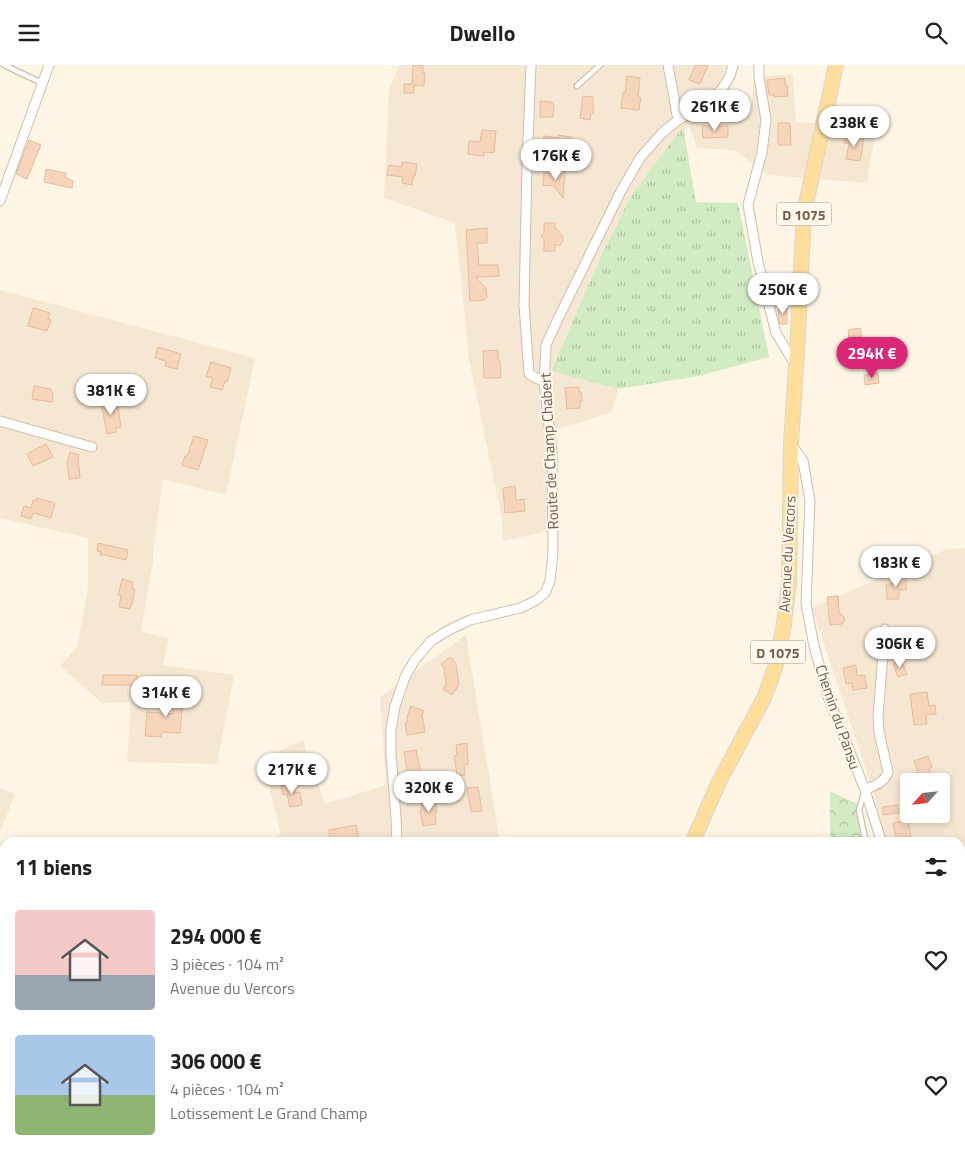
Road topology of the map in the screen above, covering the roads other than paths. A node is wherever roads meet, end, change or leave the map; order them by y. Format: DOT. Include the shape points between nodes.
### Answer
graph roads {
  1 [pos="4,65"];
  2 [pos="49,65"];
  3 [pos="531,65"];
  4 [pos="600,65"];
  5 [pos="668,65"];
  6 [pos="733,65"];
  7 [pos="758,65"];
  8 [pos="836,65"];
  9 [pos="42,83"];
  10 [pos="577,86"];
  11 [pos="678,120"];
  12 [pos="0,201"];
  13 [pos="796,366"];
  14 [pos="544,382"];
  15 [pos="0,421"];
  16 [pos="790,443"];
  17 [pos="92,447"];
  18 [pos="885,629"];
  19 [pos="865,790"];
  20 [pos="396,837"];
  21 [pos="695,837"];
  22 [pos="865,837"];
  23 [pos="880,837"];
  1 -- 9 [label="lane"];
  2 -- 9 [label="street"];
  3 -- 14 [label="street" via="524,305 529,373"];
  4 -- 10 [label="lane"];
  5 -- 11 [label="street"];
  6 -- 11 [label="street, Route de Champ Chabert" via="722,89 707,103"];
  7 -- 13 [label="street" via="766,120 762,152 748,205 776,333"];
  8 -- 13 [label="main road, D 1075" via="804,213"];
  9 -- 12 [label="street"];
  11 -- 14 [label="street, Route de Champ Chabert" via="640,158 621,191 546,345"];
  13 -- 16 [label="main road, Avenue du Vercors / D 1075"];
  14 -- 20 [label="street, Route de Champ Chabert" via="552,451 553,553 550,581 545,593 535,601 520,608 470,620 449,630 431,641 414,661 395,706 391,730"];
  15 -- 17 [label="street"];
  16 -- 19 [label="street, Chemin du Pansu" via="803,461 810,499 806,604 814,646 829,699"];
  16 -- 21 [label="main road, Avenue du Vercors / D 1075" via="789,583 775,668 764,698 719,782"];
  18 -- 19 [label="street" via="878,717 888,772 880,783"];
  19 -- 22 [label="lane" via="859,810"];
  19 -- 23 [label="street, Chemin du Pansu"];
}
